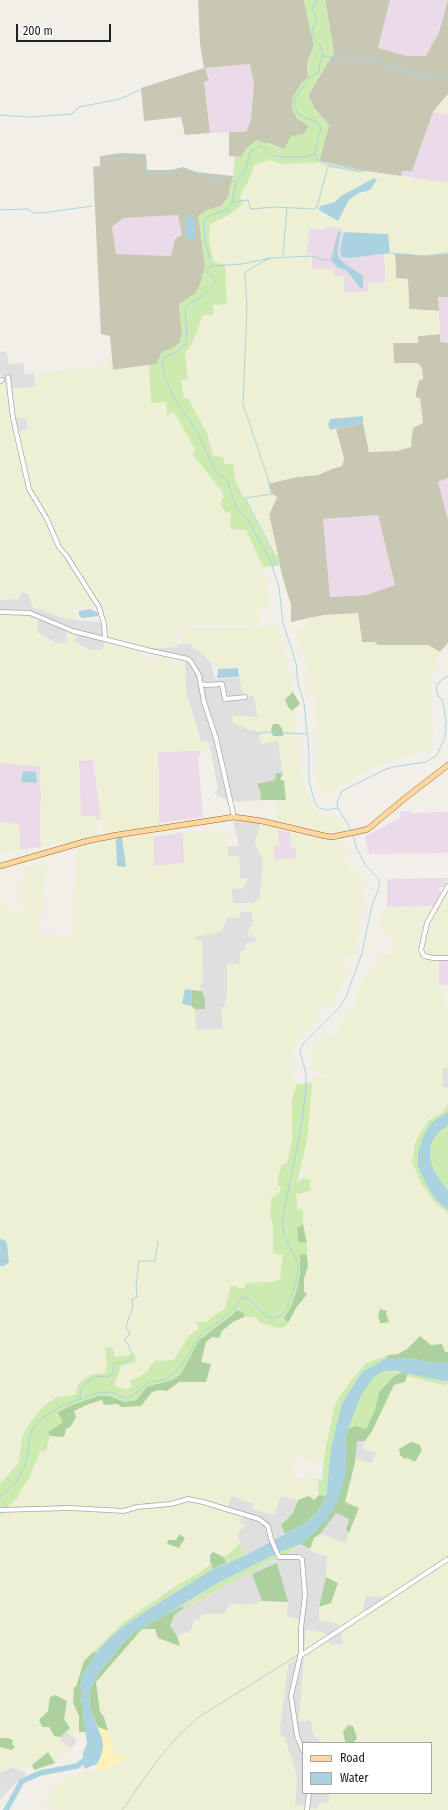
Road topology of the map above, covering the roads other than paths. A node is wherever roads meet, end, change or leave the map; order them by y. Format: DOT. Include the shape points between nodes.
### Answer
graph roads {
  1 [pos="8,377"];
  2 [pos="0,612"];
  3 [pos="105,638"];
  4 [pos="201,684"];
  5 [pos="245,697"];
  6 [pos="448,765"];
  7 [pos="234,817"];
  8 [pos="0,866"];
  9 [pos="448,886"];
  10 [pos="448,958"];
  11 [pos="0,1510"];
  12 [pos="448,1559"];
  13 [pos="300,1656"];
  14 [pos="302,1749"];
  15 [pos="309,1794"];
  16 [pos="308,1810"];
  1 -- 3 [label="street" via="13,418 29,489 47,519 59,547 99,607"];
  2 -- 3 [label="street" via="30,613 73,631"];
  3 -- 4 [label="street" via="188,659 195,667"];
  4 -- 5 [label="street" via="222,684 225,699"];
  4 -- 7 [label="street"];
  6 -- 7 [label="main road" via="368,829 344,835 324,836"];
  7 -- 8 [label="main road" via="107,837"];
  9 -- 10 [label="street" via="427,923 421,950 424,956"];
  11 -- 13 [label="street" via="70,1508 124,1511 188,1499 259,1519 268,1526 279,1556 302,1559 305,1595"];
  12 -- 13 [label="street"];
  13 -- 14 [label="street" via="292,1696 296,1736"];
  15 -- 16 [label="street"];
}
